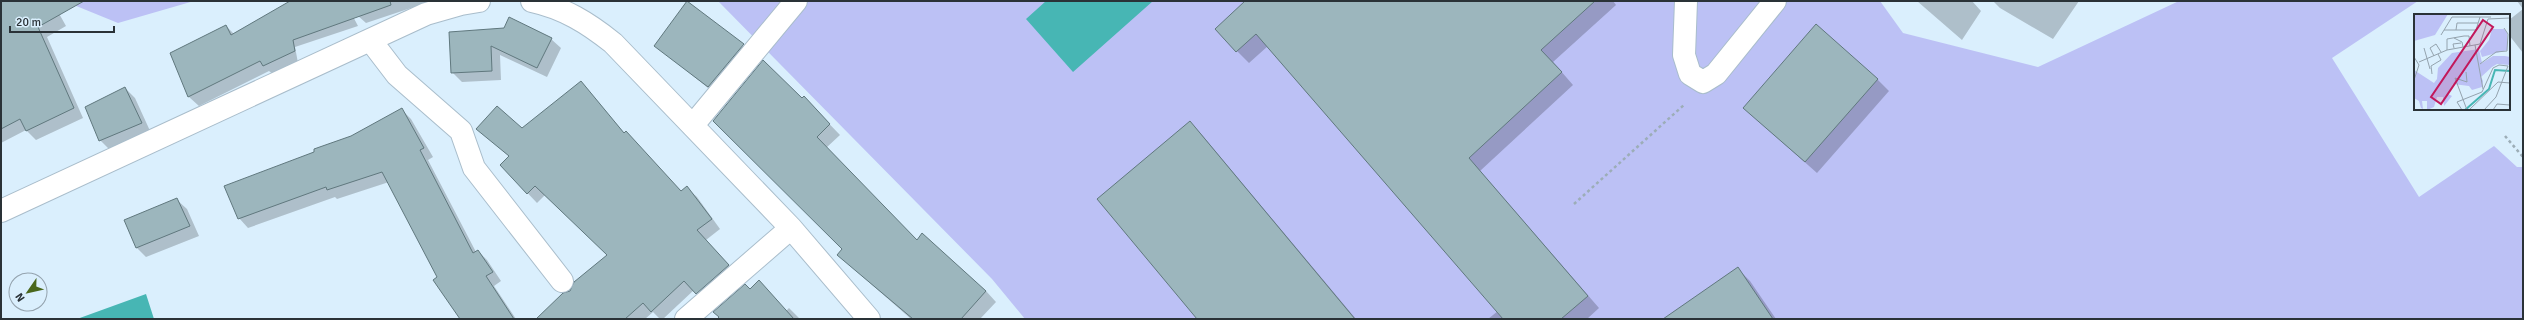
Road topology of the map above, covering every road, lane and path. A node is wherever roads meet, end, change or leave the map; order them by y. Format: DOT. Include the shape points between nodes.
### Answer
graph roads {
  1 [pos="479,1"];
  2 [pos="532,1"];
  3 [pos="796,1"];
  4 [pos="1686,1"];
  5 [pos="1775,1"];
  6 [pos="371,41"];
  7 [pos="1684,105"];
  8 [pos="693,125"];
  9 [pos="2506,136"];
  10 [pos="2523,157"];
  11 [pos="1574,204"];
  12 [pos="1,211"];
  13 [pos="791,228"];
  14 [pos="562,281"];
  15 [pos="686,319"];
  16 [pos="869,319"];
  1 -- 6 [label="street" via="426,14"];
  2 -- 8 [label="street" via="554,6 598,30"];
  3 -- 8 [label="street"];
  4 -- 5 [label="street" via="1684,55 1690,74 1703,82 1716,74"];
  6 -- 12 [label="street" via="155,138"];
  6 -- 14 [label="street" via="397,75 461,131 474,168"];
  7 -- 11 [label="path"];
  8 -- 13 [label="street"];
  9 -- 10 [label="path"];
  13 -- 15 [label="street"];
  13 -- 16 [label="street"];
}
